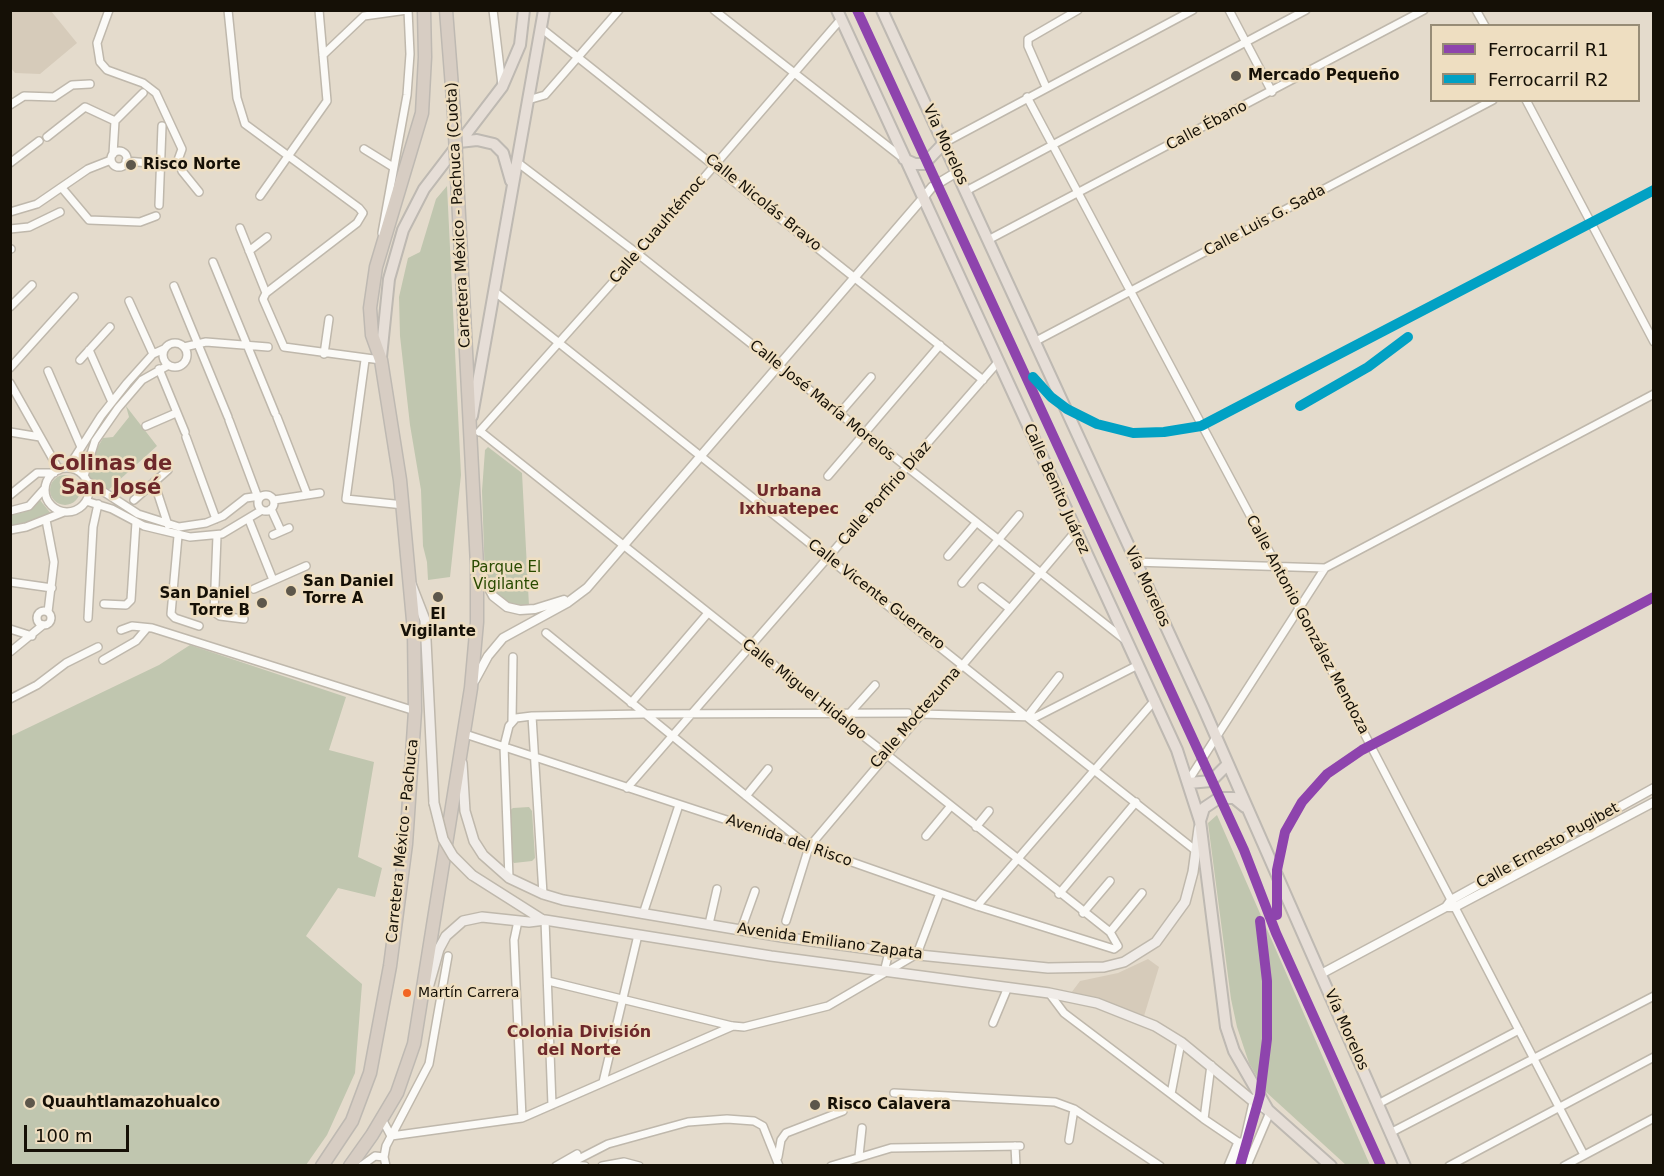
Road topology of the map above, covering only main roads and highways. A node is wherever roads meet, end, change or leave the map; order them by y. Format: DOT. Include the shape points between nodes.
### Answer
graph roads {
  1 [pos="424,10"];
  2 [pos="446,10"];
  3 [pos="525,10"];
  4 [pos="544,10"];
  5 [pos="884,11"];
  6 [pos="839,15"];
  7 [pos="459,142"];
  8 [pos="944,143"];
  9 [pos="904,159"];
  10 [pos="512,193"];
  11 [pos="381,360"];
  12 [pos="471,419"];
  13 [pos="409,580"];
  14 [pos="462,757"];
  15 [pos="1227,765"];
  16 [pos="1189,782"];
  17 [pos="1245,807"];
  18 [pos="1200,821"];
  19 [pos="1199,850"];
  20 [pos="544,920"];
  21 [pos="420,1014"];
  22 [pos="1269,1111"];
  23 [pos="322,1166"];
  24 [pos="350,1166"];
  25 [pos="1331,1166"];
  26 [pos="1405,1166"];
  1 -- 11 [label="highway, Carretera México - Pachuca (Cuota)" via="422,113 380,252 370,308 372,334"];
  2 -- 12 [label="highway, Carretera México - Pachuca (Cuota), bridge"];
  3 -- 7 [label="main road" via="520,45 502,87"];
  4 -- 10 [label="main road"];
  5 -- 8 [label="main road, Vía Morelos"];
  6 -- 9 [label="main road, Calle Benito Juárez"];
  7 -- 10 [label="main road" via="487,142 503,153"];
  7 -- 11 [label="main road" via="424,189 403,230 389,279"];
  8 -- 9 [label="main road" via="924,164"];
  8 -- 15 [label="main road, Vía Morelos"];
  9 -- 16 [label="main road, Calle Benito Juárez" via="1155,700"];
  10 -- 12 [label="main road"];
  11 -- 13 [label="highway, Carretera México - Pachuca" via="404,505"];
  12 -- 14 [label="highway" via="476,432 477,622"];
  13 -- 20 [label="main road, bridge" via="425,620 434,803 443,839 472,875"];
  13 -- 23 [label="highway, Carretera México - Pachuca" via="416,711 406,844 377,1045 352,1121"];
  14 -- 19 [label="main road, Avenida Emiliano Zapata" via="465,811 474,841 483,855 509,878 543,894 643,914 889,952 1048,968 1104,967 1124,962 1156,942 1181,910"];
  14 -- 21 [label="highway"];
  15 -- 16 [label="main road" via="1211,781"];
  15 -- 17 [label="main road, Vía Morelos"];
  16 -- 18 [label="main road"];
  17 -- 18 [label="main road" via="1234,798 1219,798 1204,808"];
  17 -- 26 [label="main road, Vía Morelos"];
  18 -- 19 [label="main road"];
  19 -- 22 [label="main road" via="1226,1027 1234,1051"];
  20 -- 21 [label="main road" via="482,917 463,921 439,950"];
  20 -- 22 [label="main road, Avenida Emiliano Zapata" via="1049,993 1121,1011 1181,1042"];
  21 -- 24 [label="highway" via="409,1063 382,1119"];
  22 -- 25 [label="main road"];
}
